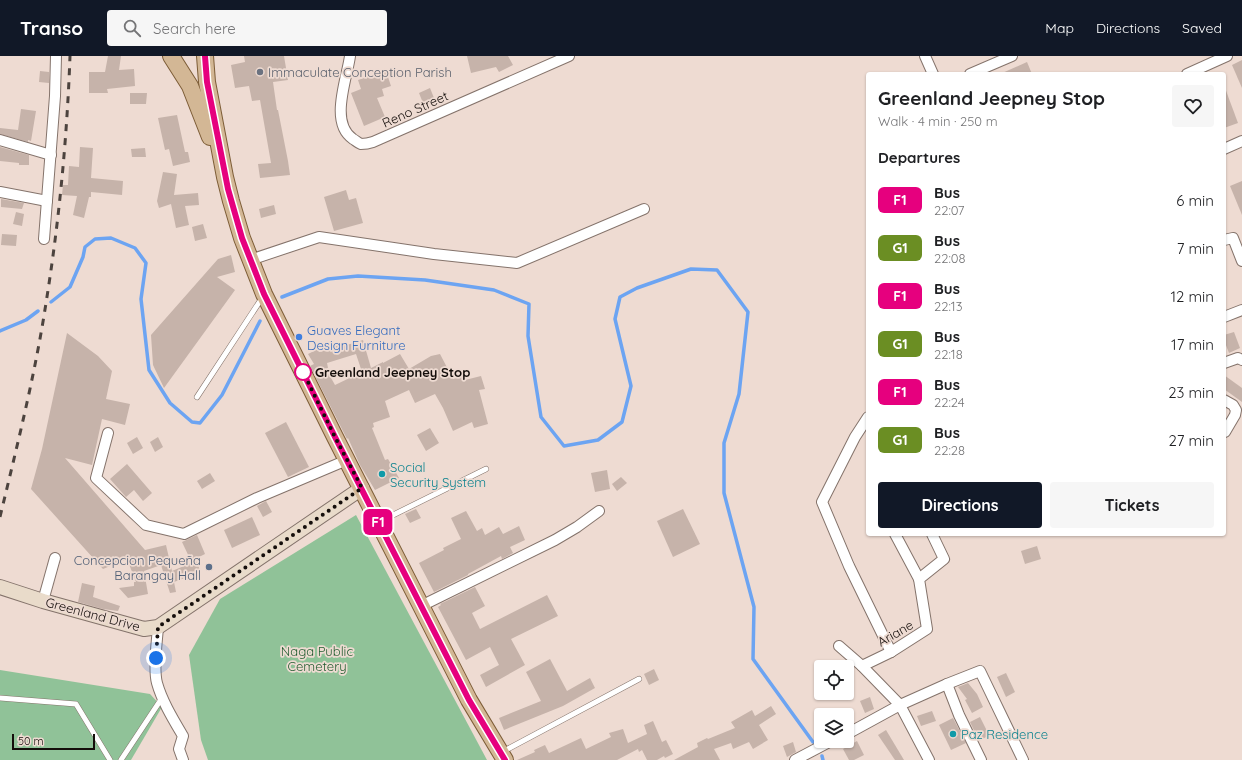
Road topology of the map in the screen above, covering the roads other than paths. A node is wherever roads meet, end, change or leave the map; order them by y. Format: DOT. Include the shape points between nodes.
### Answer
graph roads {
  1 [pos="56,56"];
  2 [pos="171,56"];
  3 [pos="205,56"];
  4 [pos="360,56"];
  5 [pos="569,56"];
  6 [pos="925,56"];
  7 [pos="1012,56"];
  8 [pos="1227,56"];
  9 [pos="349,58"];
  10 [pos="932,72"];
  11 [pos="975,72"];
  12 [pos="1192,72"];
  13 [pos="0,140"];
  14 [pos="1242,141"];
  15 [pos="1226,148"];
  16 [pos="51,155"];
  17 [pos="225,177"];
  18 [pos="0,192"];
  19 [pos="47,201"];
  20 [pos="644,209"];
  21 [pos="1233,237"];
  22 [pos="44,239"];
  23 [pos="250,260"];
  24 [pos="1242,261"];
  25 [pos="264,294"];
  26 [pos="1242,310"];
  27 [pos="1226,315"];
  28 [pos="1241,358"];
  29 [pos="1226,362"];
  30 [pos="197,397"];
  31 [pos="1226,401"];
  32 [pos="1239,412"];
  33 [pos="866,420"];
  34 [pos="1226,430"];
  35 [pos="108,433"];
  36 [pos="347,460"];
  37 [pos="486,469"];
  38 [pos="362,488"];
  39 [pos="598,511"];
  40 [pos="378,523"];
  41 [pos="897,536"];
  42 [pos="933,536"];
  43 [pos="54,558"];
  44 [pos="919,578"];
  45 [pos="0,587"];
  46 [pos="43,601"];
  47 [pos="421,606"];
  48 [pos="158,627"];
  49 [pos="839,646"];
  50 [pos="891,652"];
  51 [pos="862,666"];
  52 [pos="639,679"];
  53 [pos="947,684"];
  54 [pos="163,697"];
  55 [pos="0,698"];
  56 [pos="900,705"];
  57 [pos="854,730"];
  58 [pos="818,748"];
  59 [pos="503,756"];
  60 [pos="110,760"];
  61 [pos="121,760"];
  62 [pos="183,760"];
  63 [pos="795,760"];
  64 [pos="928,760"];
  65 [pos="981,760"];
  66 [pos="1023,760"];
  1 -- 16 [label="street"];
  2 -- 17 [label="main road" via="190,86"];
  3 -- 17 [label="main road" via="207,82"];
  4 -- 9 [label="street"];
  5 -- 9 [label="street, Reno Street" via="373,142 361,144 349,136 342,126 342,90"];
  6 -- 10 [label="street"];
  7 -- 11 [label="street"];
  8 -- 12 [label="street"];
  13 -- 16 [label="street"];
  14 -- 15 [label="street"];
  16 -- 19 [label="street"];
  17 -- 23 [label="main road"];
  18 -- 19 [label="street"];
  19 -- 22 [label="street"];
  20 -- 23 [label="street" via="517,263 434,254 319,236"];
  21 -- 24 [label="street"];
  23 -- 25 [label="main road"];
  25 -- 30 [label="lane"];
  25 -- 36 [label="main road"];
  26 -- 27 [label="street"];
  28 -- 29 [label="street"];
  31 -- 32 [label="street"];
  32 -- 34 [label="street"];
  33 -- 50 [label="street" via="822,502 849,566"];
  35 -- 36 [label="street" via="96,478 146,525 184,534 257,498"];
  36 -- 38 [label="main road"];
  37 -- 40 [label="lane"];
  38 -- 40 [label="main road"];
  38 -- 48 [label="street, Greenland Drive"];
  39 -- 47 [label="street" via="555,540"];
  40 -- 47 [label="main road"];
  41 -- 44 [label="street"];
  42 -- 44 [label="street" via="944,558"];
  43 -- 46 [label="street"];
  44 -- 50 [label="street, Ariane" via="927,629"];
  45 -- 46 [label="street, Greenland Drive"];
  46 -- 48 [label="street, Greenland Drive" via="144,629"];
  47 -- 59 [label="main road" via="469,700"];
  48 -- 54 [label="street" via="157,682"];
  49 -- 51 [label="street"];
  50 -- 51 [label="street, Ariane"];
  51 -- 56 [label="street"];
  52 -- 59 [label="lane"];
  53 -- 56 [label="street"];
  53 -- 65 [label="street"];
  53 -- 66 [label="street" via="980,671"];
  54 -- 61 [label="lane"];
  54 -- 62 [label="street" via="183,736 178,749"];
  55 -- 60 [label="lane" via="76,704"];
  56 -- 57 [label="street"];
  56 -- 64 [label="street"];
  58 -- 63 [label="street"];
}
